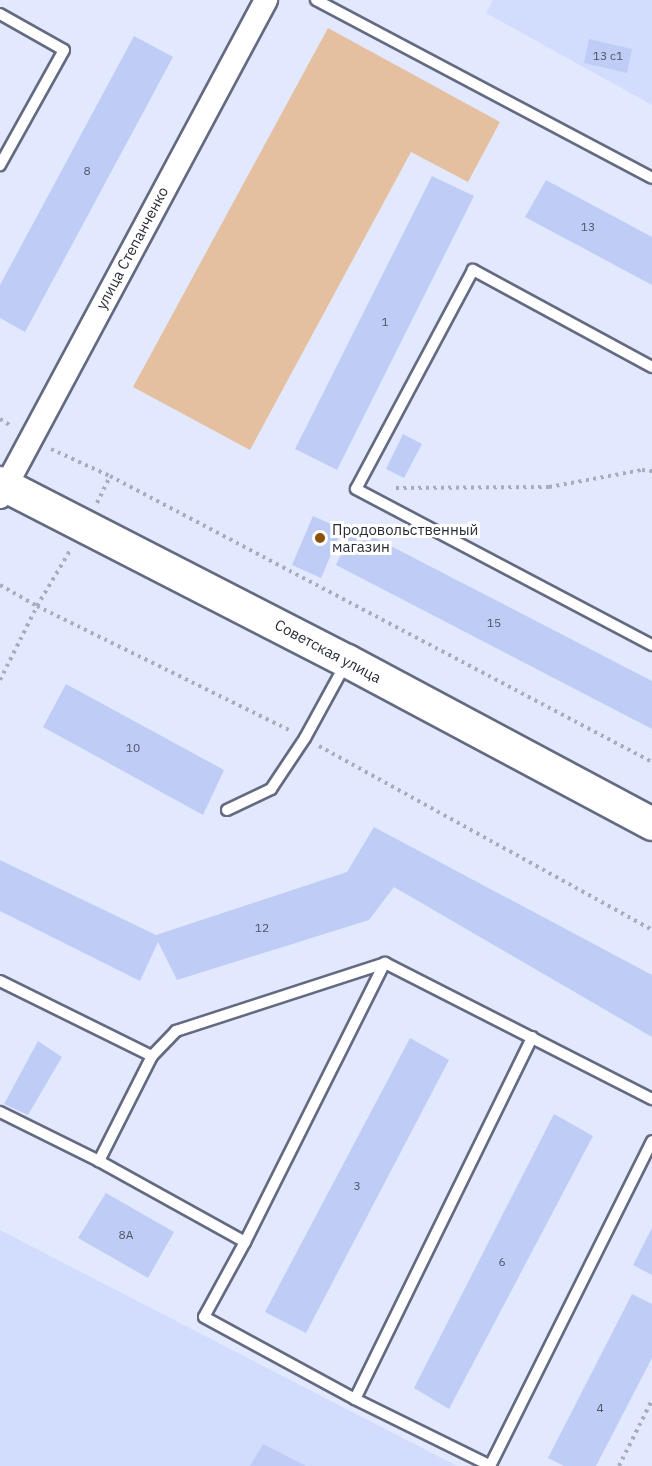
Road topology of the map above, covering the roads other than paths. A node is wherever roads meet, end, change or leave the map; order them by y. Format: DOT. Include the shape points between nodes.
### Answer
graph roads {
  1 [pos="266,0"];
  2 [pos="316,0"];
  3 [pos="0,14"];
  4 [pos="0,165"];
  5 [pos="652,178"];
  6 [pos="652,367"];
  7 [pos="2,489"];
  8 [pos="652,645"];
  9 [pos="347,661"];
  10 [pos="227,810"];
  11 [pos="652,824"];
  12 [pos="385,963"];
  13 [pos="0,981"];
  14 [pos="532,1037"];
  15 [pos="152,1056"];
  16 [pos="652,1099"];
  17 [pos="0,1112"];
  18 [pos="652,1141"];
  19 [pos="99,1161"];
  20 [pos="245,1242"];
  21 [pos="355,1399"];
  22 [pos="489,1466"];
  1 -- 7 [label="street, улица Степанченко"];
  2 -- 5 [label="lane"];
  3 -- 4 [label="lane" via="64,50"];
  6 -- 8 [label="lane" via="473,270 356,489"];
  7 -- 9 [label="street, Советская улица"];
  9 -- 10 [label="lane" via="305,738 271,789"];
  9 -- 11 [label="street, Советская улица"];
  12 -- 14 [label="lane"];
  12 -- 15 [label="lane" via="176,1030"];
  12 -- 20 [label="lane"];
  13 -- 15 [label="lane"];
  14 -- 16 [label="lane"];
  14 -- 21 [label="lane"];
  15 -- 19 [label="lane"];
  17 -- 19 [label="lane"];
  18 -- 22 [label="lane"];
  19 -- 20 [label="lane"];
  20 -- 21 [label="lane" via="204,1317"];
  21 -- 22 [label="lane"];
}
